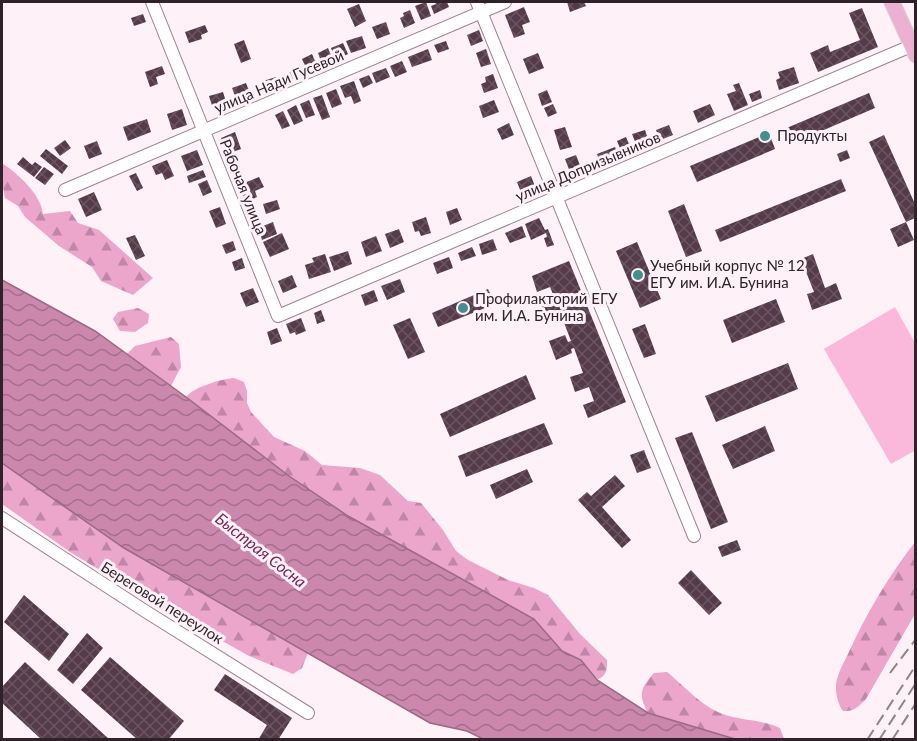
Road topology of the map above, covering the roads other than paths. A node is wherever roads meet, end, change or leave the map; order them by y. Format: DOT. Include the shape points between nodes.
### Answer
graph roads {
  1 [pos="152,2"];
  2 [pos="505,2"];
  3 [pos="892,2"];
  4 [pos="479,7"];
  5 [pos="913,51"];
  6 [pos="205,131"];
  7 [pos="65,190"];
  8 [pos="557,197"];
  9 [pos="278,316"];
  10 [pos="2,518"];
  11 [pos="694,536"];
  12 [pos="308,713"];
  1 -- 6 [label="street, Рабочая улица"];
  2 -- 4 [label="street, улица Нади Гусевой"];
  3 -- 5 [label="main road"];
  4 -- 6 [label="street, улица Нади Гусевой"];
  4 -- 8 [label="street"];
  5 -- 8 [label="street, улица Допризывников"];
  6 -- 7 [label="street, улица Нади Гусевой"];
  6 -- 9 [label="street, Рабочая улица"];
  8 -- 9 [label="street, улица Допризывников"];
  8 -- 11 [label="street"];
  10 -- 12 [label="street, Береговой переулок"];
}
